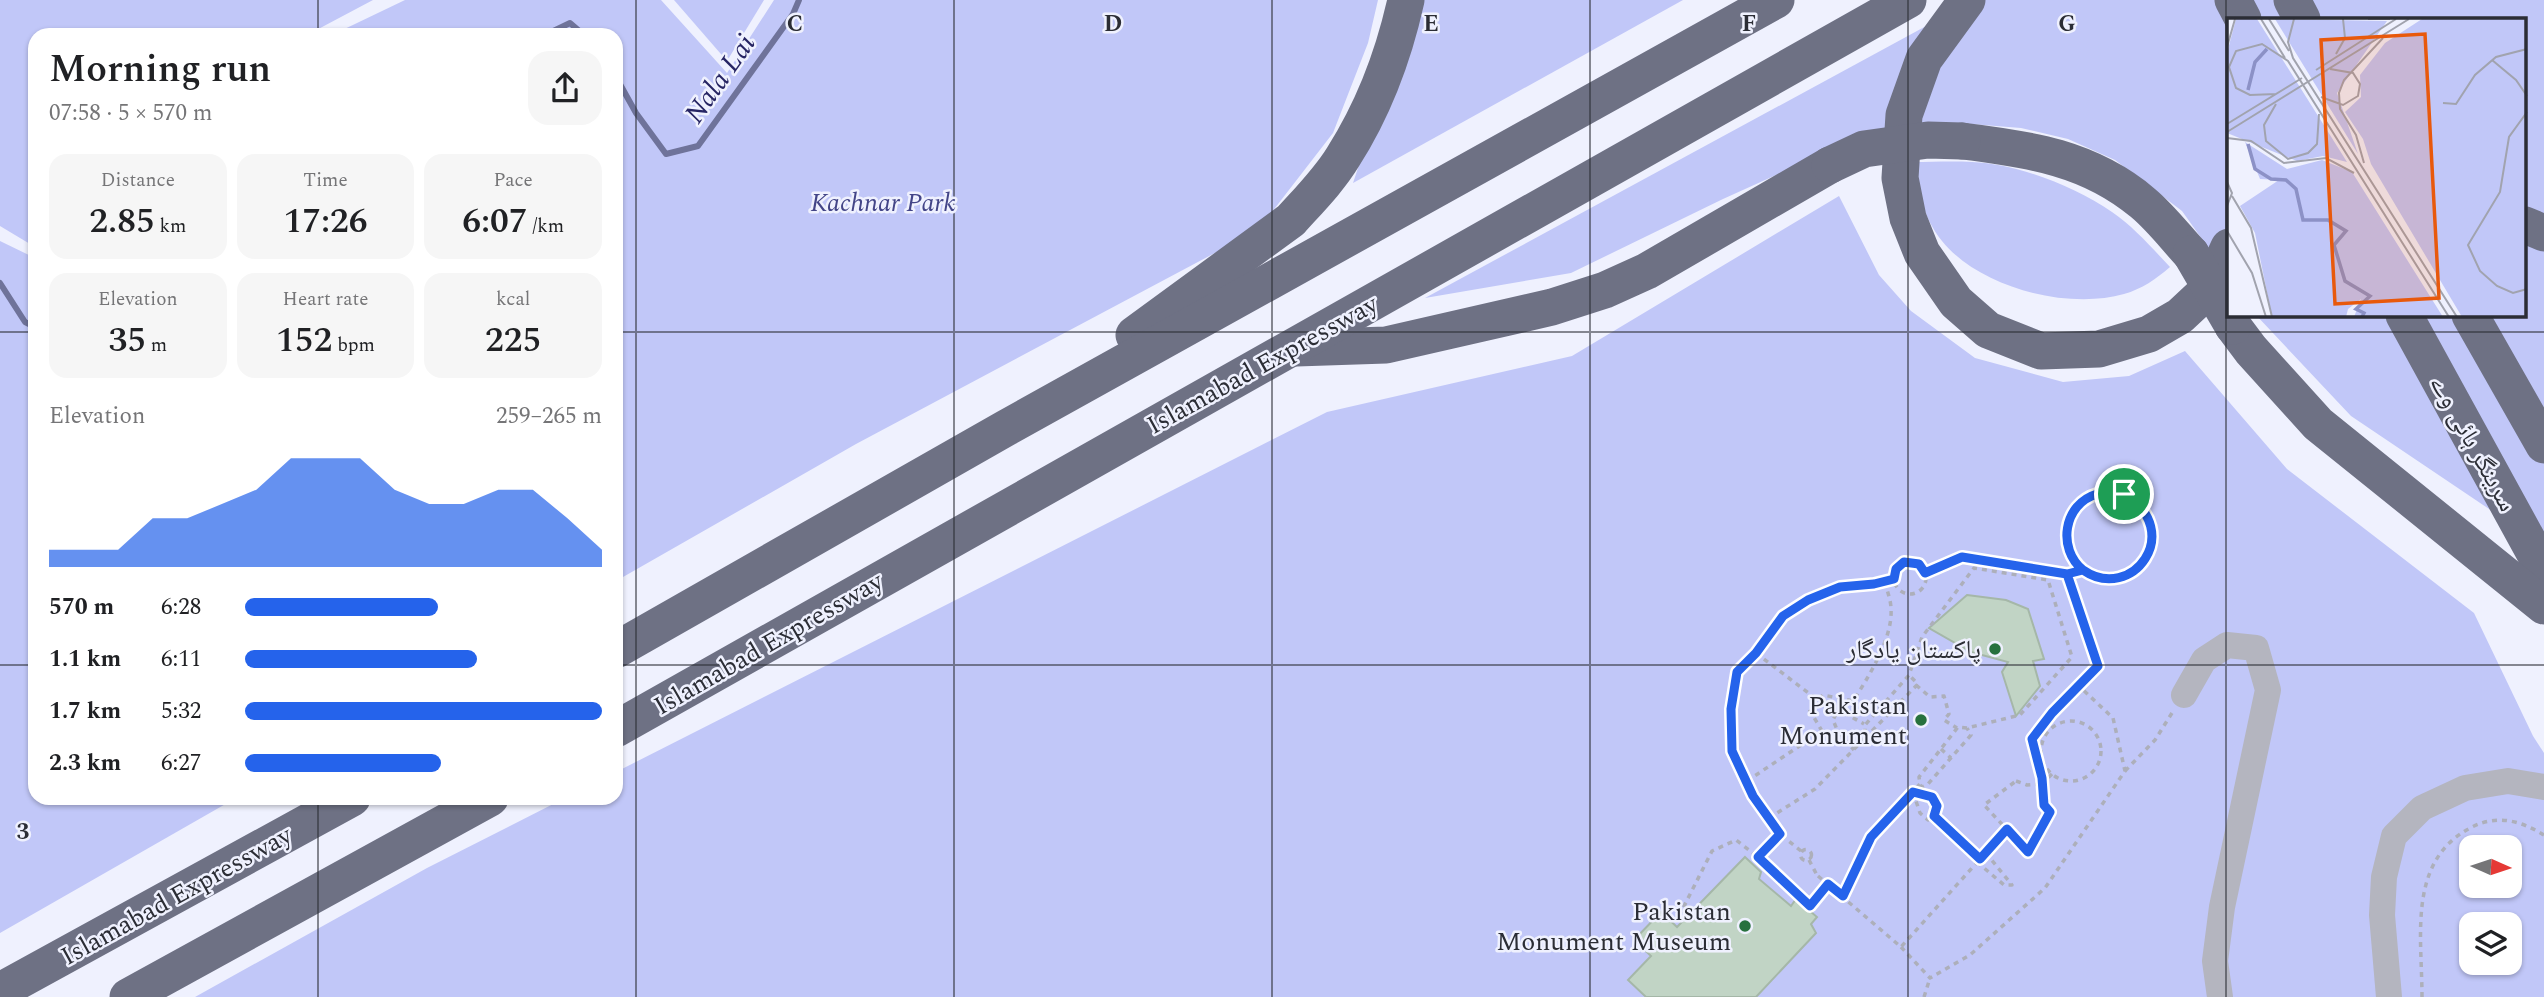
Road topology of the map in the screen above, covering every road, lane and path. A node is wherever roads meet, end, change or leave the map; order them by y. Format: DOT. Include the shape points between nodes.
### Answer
graph roads {
  1 [pos="1406,0"];
  2 [pos="1776,0"];
  3 [pos="1908,0"];
  4 [pos="1967,0"];
  5 [pos="2292,0"];
  6 [pos="2301,18"];
  7 [pos="2526,225"];
  8 [pos="2544,233"];
  9 [pos="2227,251"];
  10 [pos="2227,316"];
  11 [pos="2228,317"];
  12 [pos="2405,317"];
  13 [pos="2471,317"];
  14 [pos="1288,348"];
  15 [pos="1006,428"];
  16 [pos="2544,445"];
  17 [pos="2083,570"];
  18 [pos="2544,570"];
  19 [pos="1925,573"];
  20 [pos="2067,574"];
  21 [pos="1894,579"];
  22 [pos="1885,582"];
  23 [pos="2544,606"];
  24 [pos="623,646"];
  25 [pos="1756,653"];
  26 [pos="1909,675"];
  27 [pos="1916,685"];
  28 [pos="2079,686"];
  29 [pos="2183,695"];
  30 [pos="1888,698"];
  31 [pos="1818,701"];
  32 [pos="1896,708"];
  33 [pos="1836,714"];
  34 [pos="623,725"];
  35 [pos="1865,725"];
  36 [pos="1967,728"];
  37 [pos="1957,729"];
  38 [pos="1865,738"];
  39 [pos="1941,749"];
  40 [pos="1854,750"];
  41 [pos="1951,758"];
  42 [pos="2125,771"];
  43 [pos="2052,774"];
  44 [pos="1746,782"];
  45 [pos="1920,784"];
  46 [pos="2042,784"];
  47 [pos="2544,788"];
  48 [pos="1913,792"];
  49 [pos="339,805"];
  50 [pos="477,805"];
  51 [pos="1933,817"];
  52 [pos="1769,818"];
  53 [pos="2007,829"];
  54 [pos="1780,834"];
  55 [pos="2544,835"];
  56 [pos="1801,851"];
  57 [pos="1986,853"];
  58 [pos="1758,857"];
  59 [pos="1809,860"];
  60 [pos="1978,861"];
  61 [pos="1828,884"];
  62 [pos="1843,896"];
  63 [pos="1679,916"];
  64 [pos="1901,947"];
  65 [pos="1930,978"];
  66 [pos="0,991"];
  67 [pos="128,997"];
  68 [pos="1924,997"];
  69 [pos="2220,997"];
  70 [pos="2389,997"];
  71 [pos="2422,997"];
  1 -- 15 [label="highway" via="1395,43 1362,122 1343,158 1298,212"];
  2 -- 15 [label="highway"];
  3 -- 14 [label="highway, Islamabad Expressway"];
  4 -- 9 [label="highway" via="1924,59 1904,115 1900,178 1908,218 1923,253 1956,302 1988,330 2041,351 2099,349 2150,334 2180,316 2210,288"];
  5 -- 6 [label="highway"];
  7 -- 8 [label="highway"];
  10 -- 14 [label="highway, bridge" via="2191,254 2143,203 2091,168 2026,148 1928,140 1864,149 1605,290 1552,307 1386,345"];
  11 -- 23 [label="highway, bridge" via="2251,350 2318,424"];
  12 -- 18 [label="highway, سرینگر ہائی وے"];
  13 -- 16 [label="highway"];
  14 -- 34 [label="highway, Islamabad Expressway"];
  15 -- 24 [label="highway"];
  17 -- 17 [label="path" via="2066,539 2073,511 2096,494 2110,492 2137,502 2146,512 2152,539 2141,565 2116,578"];
  17 -- 20 [label="path"];
  19 -- 20 [label="path" via="1962,557"];
  19 -- 21 [label="path" via="1919,564 1904,562"];
  19 -- 21 [label="path" via="1925,584 1913,593 1898,589"];
  20 -- 28 [label="path" via="2098,666"];
  21 -- 22 [label="path"];
  22 -- 25 [label="path" via="1840,587 1808,600 1783,616"];
  22 -- 31 [label="path" via="1892,611 1876,666 1853,701 1823,695"];
  25 -- 31 [label="path"];
  25 -- 44 [label="path" via="1737,672 1731,709 1732,751"];
  26 -- 27 [label="path"];
  26 -- 30 [label="path"];
  26 -- 36 [label="path" via="1922,637 1974,568 2048,580 2072,657 2020,716"];
  27 -- 32 [label="path"];
  27 -- 37 [label="path" via="1930,697 1944,696 1949,714 1944,720"];
  28 -- 42 [label="path" via="2113,718"];
  28 -- 46 [label="path" via="2032,739"];
  29 -- 42 [label="path" via="2155,740"];
  29 -- 69 [label="street" via="2204,660 2215,652 2227,645 2256,648 2268,690 2222,907 2215,961"];
  30 -- 32 [label="path"];
  30 -- 35 [label="path"];
  31 -- 33 [label="path"];
  31 -- 44 [label="path" via="1809,709 1822,731"];
  32 -- 38 [label="path"];
  33 -- 35 [label="path" via="1841,711"];
  33 -- 40 [label="path" via="1833,720 1838,732"];
  35 -- 38 [label="path"];
  36 -- 37 [label="path"];
  36 -- 41 [label="path" via="1971,735"];
  37 -- 39 [label="path"];
  38 -- 40 [label="path"];
  39 -- 41 [label="path"];
  39 -- 45 [label="path" via="1919,777"];
  40 -- 52 [label="path" via="1815,789"];
  41 -- 45 [label="path" via="1928,784"];
  42 -- 65 [label="path" via="2045,888 1970,955"];
  43 -- 43 [label="path" via="2040,753 2045,734 2060,722 2088,726 2101,752 2094,771 2076,781"];
  43 -- 46 [label="path"];
  44 -- 52 [label="path"];
  45 -- 48 [label="path"];
  46 -- 53 [label="path" via="2016,782 1984,805"];
  46 -- 53 [label="path" via="2044,805 2050,812 2028,852"];
  47 -- 70 [label="street" via="2508,781 2465,788 2422,808 2394,836 2384,877 2382,915"];
  48 -- 51 [label="path" via="1920,813 1928,820"];
  48 -- 60 [label="path" via="1932,797 1937,806 1934,816"];
  48 -- 62 [label="path" via="1871,837"];
  49 -- 66 [label="highway, Islamabad Expressway"];
  50 -- 67 [label="highway"];
  52 -- 54 [label="path"];
  53 -- 57 [label="path"];
  54 -- 56 [label="path"];
  54 -- 58 [label="path"];
  55 -- 71 [label="path" via="2507,818 2482,822 2455,835 2431,864 2421,902"];
  56 -- 59 [label="path" via="1801,858"];
  56 -- 59 [label="path" via="1809,851"];
  57 -- 60 [label="path"];
  57 -- 60 [label="path" via="2012,885 2004,885"];
  58 -- 61 [label="path" via="1810,906"];
  58 -- 63 [label="path" via="1736,841 1712,851"];
  59 -- 61 [label="path"];
  60 -- 64 [label="path"];
  61 -- 62 [label="path"];
  62 -- 64 [label="path"];
  64 -- 65 [label="path"];
  65 -- 68 [label="path"];
}
